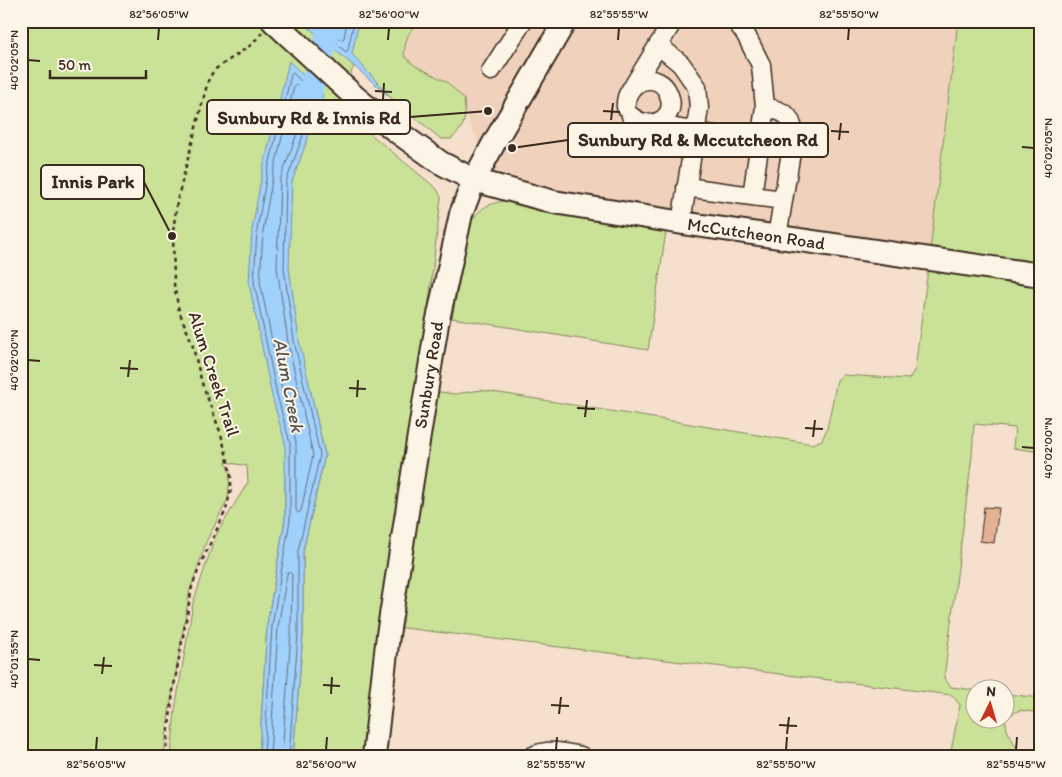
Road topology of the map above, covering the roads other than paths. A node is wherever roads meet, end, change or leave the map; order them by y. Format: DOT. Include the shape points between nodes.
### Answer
graph roads {
  1 [pos="523,21"];
  2 [pos="566,21"];
  3 [pos="673,21"];
  4 [pos="736,21"];
  5 [pos="269,25"];
  6 [pos="658,45"];
  7 [pos="491,71"];
  8 [pos="634,85"];
  9 [pos="765,107"];
  10 [pos="653,124"];
  11 [pos="695,131"];
  12 [pos="760,143"];
  13 [pos="474,180"];
  14 [pos="686,187"];
  15 [pos="752,196"];
  16 [pos="783,200"];
  17 [pos="681,223"];
  18 [pos="777,237"];
  19 [pos="1041,275"];
  20 [pos="374,756"];
  21 [pos="533,756"];
  22 [pos="581,756"];
  1 -- 7 [label="street"];
  2 -- 13 [label="main road, Sunbury Road"];
  3 -- 6 [label="street"];
  4 -- 9 [label="street" via="761,65"];
  5 -- 13 [label="main road, McCutcheon Road" via="396,131"];
  6 -- 8 [label="street"];
  6 -- 11 [label="street" via="681,64 697,87 699,108"];
  8 -- 10 [label="street" via="626,98 629,111 638,122"];
  8 -- 10 [label="street" via="654,81 661,84 670,96 665,117"];
  9 -- 12 [label="street"];
  9 -- 16 [label="street" via="784,112 792,123 794,134"];
  10 -- 11 [label="street"];
  11 -- 12 [label="street"];
  11 -- 14 [label="street"];
  12 -- 15 [label="street"];
  13 -- 17 [label="main road, McCutcheon Road" via="554,202"];
  13 -- 20 [label="main road, Sunbury Road" via="461,214 437,324 388,635"];
  14 -- 15 [label="street"];
  14 -- 17 [label="street"];
  15 -- 16 [label="street"];
  16 -- 18 [label="street"];
  17 -- 18 [label="main road, McCutcheon Road"];
  18 -- 19 [label="main road, McCutcheon Road"];
  21 -- 22 [label="street" via="541,752"];
}
